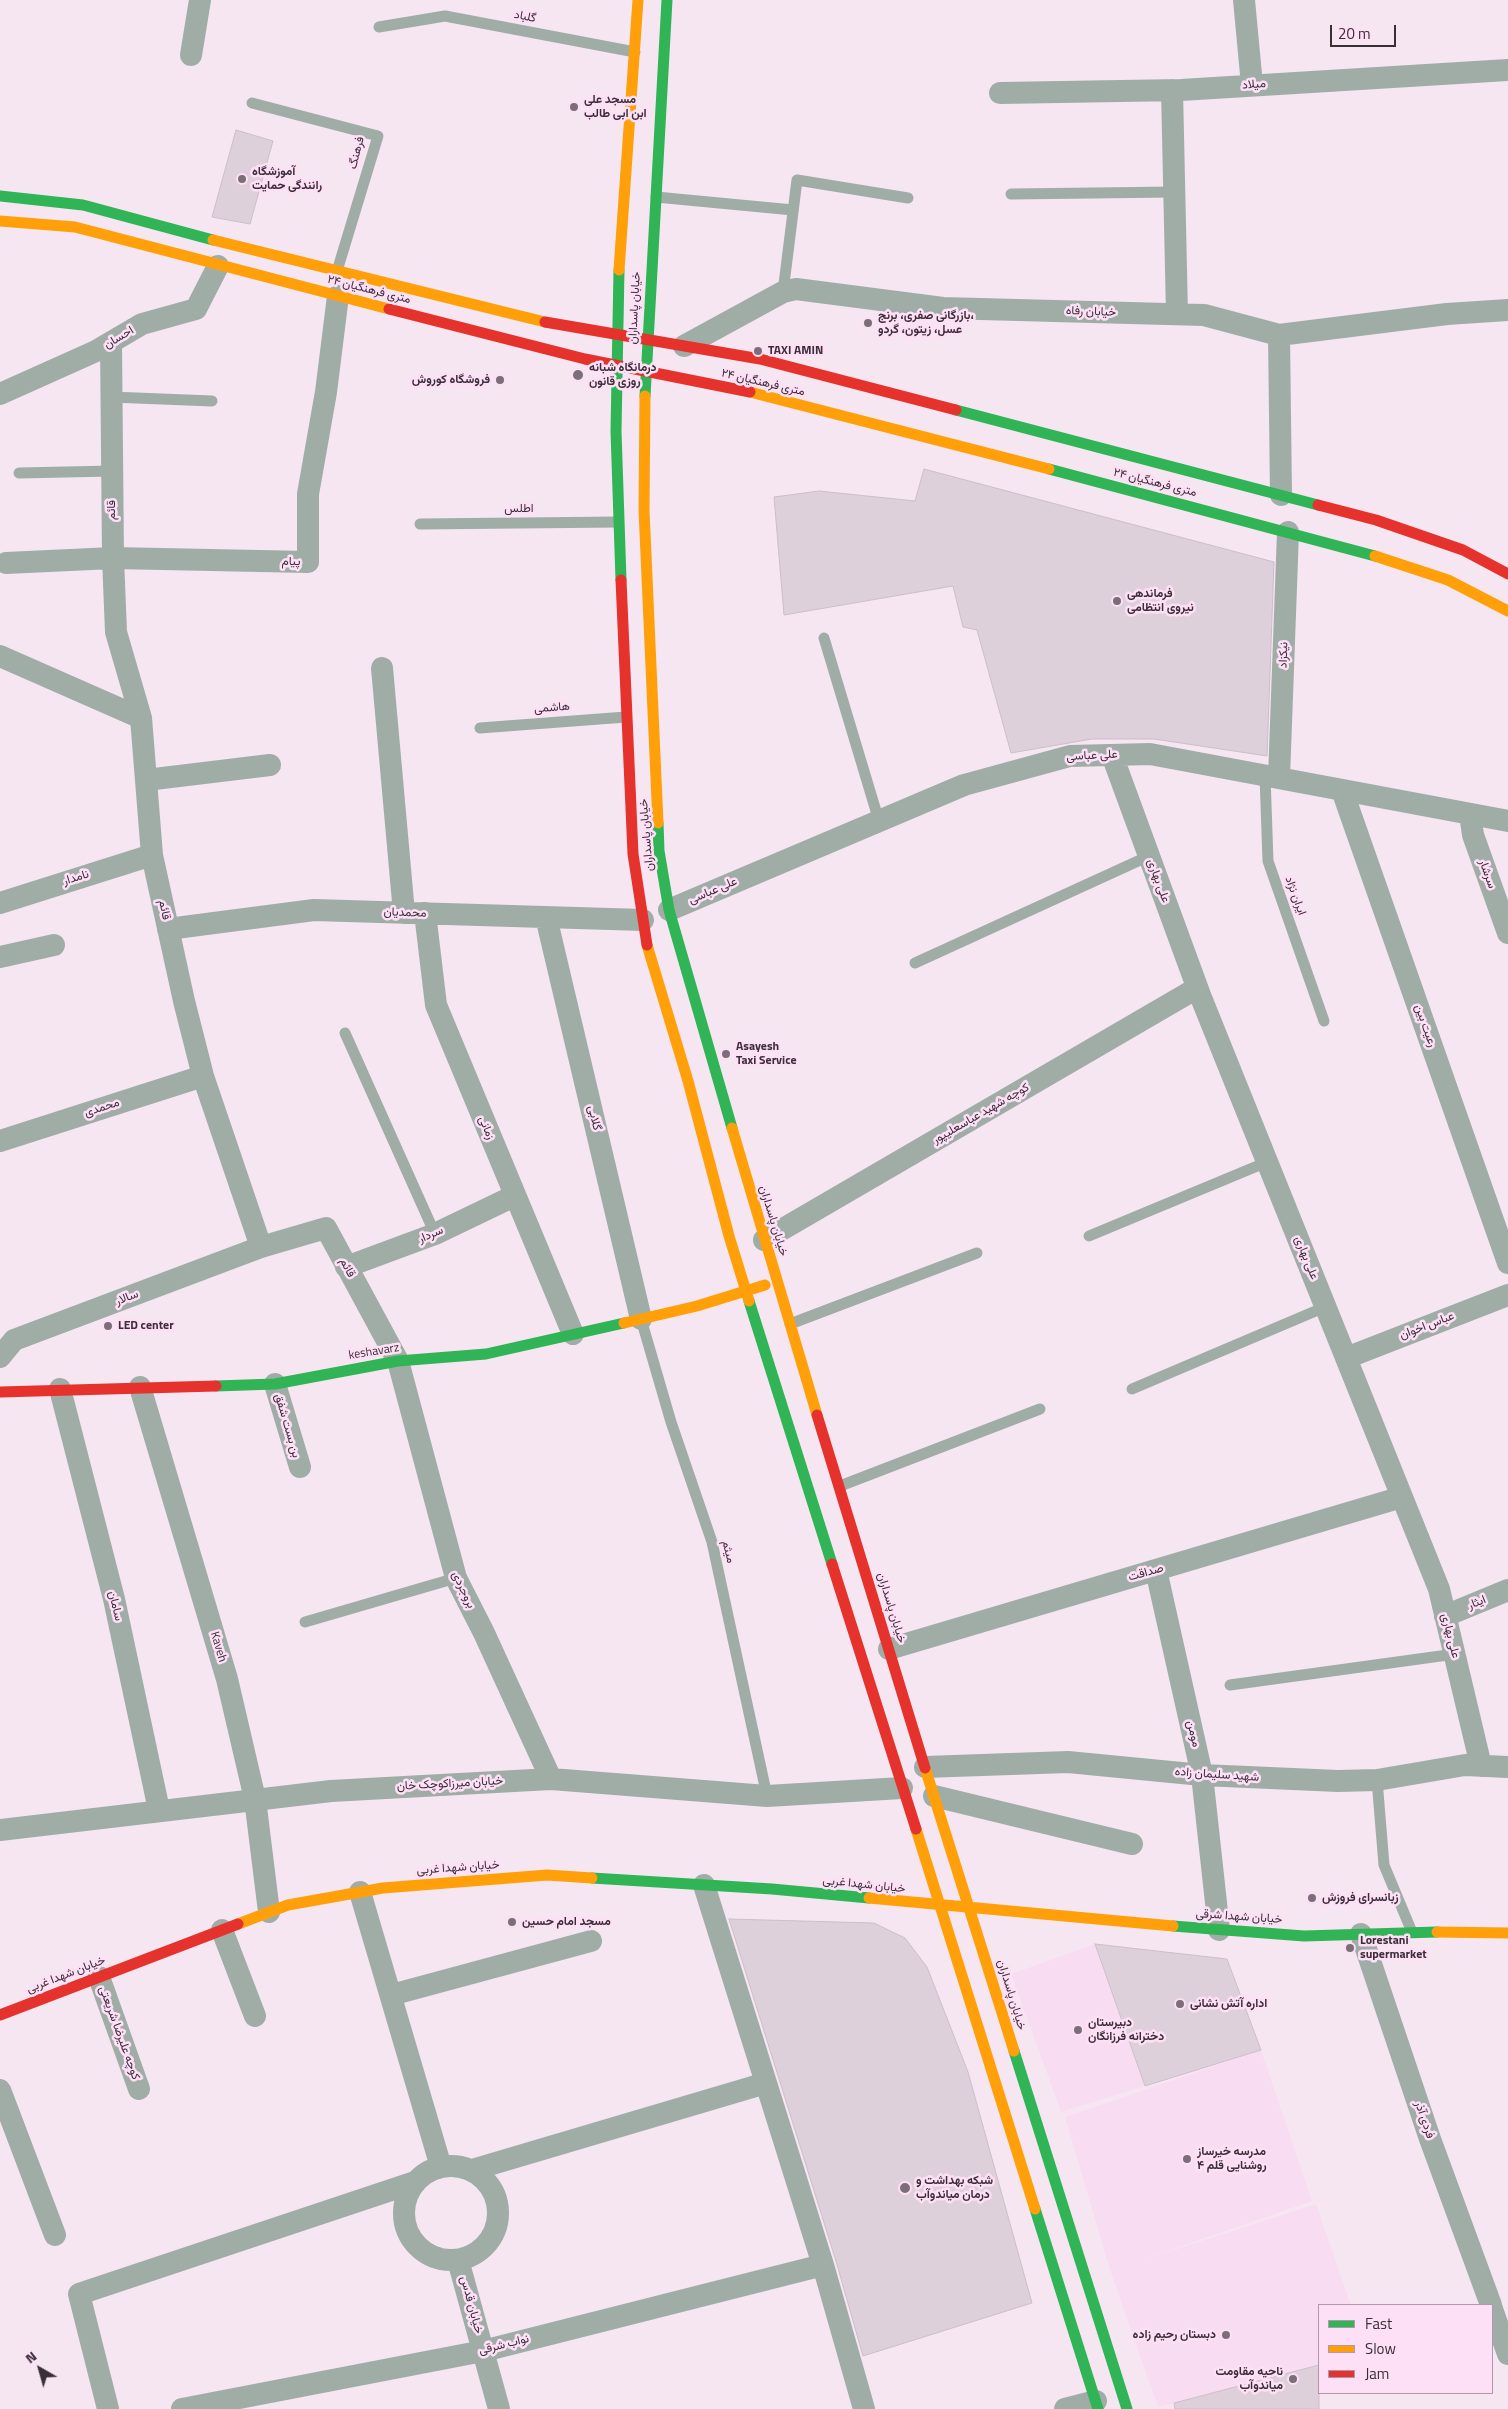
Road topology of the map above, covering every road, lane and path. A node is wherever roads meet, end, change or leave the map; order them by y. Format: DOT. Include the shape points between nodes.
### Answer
graph roads {
  1 [pos="200,0"];
  2 [pos="638,0"];
  3 [pos="667,0"];
  4 [pos="1244,0"];
  5 [pos="380,27"];
  6 [pos="634,52"];
  7 [pos="191,55"];
  8 [pos="1508,70"];
  9 [pos="1252,85"];
  10 [pos="1172,90"];
  11 [pos="1000,93"];
  12 [pos="252,103"];
  13 [pos="1174,192"];
  14 [pos="1011,194"];
  15 [pos="0,196"];
  16 [pos="655,196"];
  17 [pos="908,198"];
  18 [pos="793,210"];
  19 [pos="0,221"];
  20 [pos="218,266"];
  21 [pos="337,271"];
  22 [pos="783,292"];
  23 [pos="338,296"];
  24 [pos="1508,310"];
  25 [pos="1177,314"];
  26 [pos="619,334"];
  27 [pos="1279,336"];
  28 [pos="648,339"];
  29 [pos="111,343"];
  30 [pos="684,346"];
  31 [pos="618,366"];
  32 [pos="646,372"];
  33 [pos="0,394"];
  34 [pos="111,397"];
  35 [pos="212,401"];
  36 [pos="112,471"];
  37 [pos="19,473"];
  38 [pos="1281,494"];
  39 [pos="618,522"];
  40 [pos="420,524"];
  41 [pos="1288,532"];
  42 [pos="112,558"];
  43 [pos="6,563"];
  44 [pos="1508,574"];
  45 [pos="1508,611"];
  46 [pos="824,638"];
  47 [pos="0,656"];
  48 [pos="382,668"];
  49 [pos="626,717"];
  50 [pos="141,718"];
  51 [pos="480,728"];
  52 [pos="1112,755"];
  53 [pos="270,765"];
  54 [pos="1272,777"];
  55 [pos="146,780"];
  56 [pos="1342,790"];
  57 [pos="1470,814"];
  58 [pos="879,821"];
  59 [pos="1508,821"];
  60 [pos="152,855"];
  61 [pos="1149,856"];
  62 [pos="0,903"];
  63 [pos="669,910"];
  64 [pos="415,913"];
  65 [pos="546,917"];
  66 [pos="643,920"];
  67 [pos="168,929"];
  68 [pos="1508,933"];
  69 [pos="54,945"];
  70 [pos="0,957"];
  71 [pos="914,963"];
  72 [pos="1197,988"];
  73 [pos="1324,1020"];
  74 [pos="345,1033"];
  75 [pos="203,1076"];
  76 [pos="0,1141"];
  77 [pos="1267,1162"];
  78 [pos="514,1196"];
  79 [pos="435,1234"];
  80 [pos="1089,1236"];
  81 [pos="764,1240"];
  82 [pos="261,1247"];
  83 [pos="977,1253"];
  84 [pos="1508,1263"];
  85 [pos="346,1267"];
  86 [pos="777,1282"];
  87 [pos="747,1291"];
  88 [pos="1508,1295"];
  89 [pos="1325,1307"];
  90 [pos="641,1319"];
  91 [pos="790,1324"];
  92 [pos="573,1334"];
  93 [pos="0,1357"];
  94 [pos="1346,1358"];
  95 [pos="398,1361"];
  96 [pos="275,1384"];
  97 [pos="140,1387"];
  98 [pos="1132,1389"];
  99 [pos="0,1392"];
  100 [pos="62,1396"];
  101 [pos="1040,1409"];
  102 [pos="300,1467"];
  103 [pos="840,1486"];
  104 [pos="1402,1497"];
  105 [pos="1156,1570"];
  106 [pos="456,1578"];
  107 [pos="1508,1590"];
  108 [pos="1445,1616"];
  109 [pos="305,1622"];
  110 [pos="889,1649"];
  111 [pos="1455,1654"];
  112 [pos="1230,1685"];
  113 [pos="1481,1766"];
  114 [pos="925,1767"];
  115 [pos="1508,1768"];
  116 [pos="1202,1775"];
  117 [pos="551,1779"];
  118 [pos="1377,1780"];
  119 [pos="902,1788"];
  120 [pos="767,1796"];
  121 [pos="934,1796"];
  122 [pos="254,1799"];
  123 [pos="159,1810"];
  124 [pos="0,1830"];
  125 [pos="1132,1844"];
  126 [pos="704,1885"];
  127 [pos="360,1892"];
  128 [pos="939,1906"];
  129 [pos="970,1908"];
  130 [pos="270,1912"];
  131 [pos="222,1930"];
  132 [pos="1219,1930"];
  133 [pos="1412,1933"];
  134 [pos="1508,1933"];
  135 [pos="1361,1934"];
  136 [pos="591,1941"];
  137 [pos="99,1978"];
  138 [pos="390,1995"];
  139 [pos="0,2014"];
  140 [pos="255,2016"];
  141 [pos="766,2083"];
  142 [pos="139,2089"];
  143 [pos="0,2090"];
  144 [pos="441,2167"];
  145 [pos="472,2170"];
  146 [pos="415,2182"];
  147 [pos="55,2235"];
  148 [pos="458,2260"];
  149 [pos="823,2265"];
  150 [pos="1490,2304"];
  151 [pos="1493,2313"];
  152 [pos="483,2351"];
  153 [pos="1508,2354"];
  154 [pos="1097,2405"];
  155 [pos="108,2409"];
  156 [pos="182,2409"];
  157 [pos="499,2409"];
  158 [pos="864,2409"];
  159 [pos="1065,2409"];
  160 [pos="1127,2409"];
  1 -- 7 [label="street"];
  2 -- 6 [label="main road, خیابان پاسداران"];
  3 -- 16 [label="main road, خیابان پاسداران"];
  4 -- 9 [label="street"];
  5 -- 6 [label="lane, گلباد" via="445,16"];
  6 -- 26 [label="main road, خیابان پاسداران" via="619,240"];
  8 -- 9 [label="street, میلاد"];
  9 -- 10 [label="street, میلاد"];
  10 -- 11 [label="street, میلاد"];
  10 -- 13 [label="street"];
  12 -- 21 [label="lane, فرهنگ" via="378,136"];
  13 -- 14 [label="lane"];
  13 -- 25 [label="street"];
  15 -- 21 [label="main road, ۲۴ متری فرهنگیان" via="83,205"];
  16 -- 18 [label="lane"];
  16 -- 28 [label="main road, خیابان پاسداران"];
  17 -- 18 [label="lane" via="797,180"];
  18 -- 22 [label="lane"];
  19 -- 20 [label="main road, ۲۴ متری فرهنگیان" via="75,227"];
  20 -- 23 [label="main road, ۲۴ متری فرهنگیان"];
  20 -- 29 [label="street, احسان" via="196,309 142,324"];
  21 -- 26 [label="main road, ۲۴ متری فرهنگیان" via="534,320"];
  22 -- 25 [label="street, خیابان رفاه" via="796,289 943,308"];
  22 -- 30 [label="street, خیابان رفاه"];
  23 -- 31 [label="main road, ۲۴ متری فرهنگیان"];
  23 -- 42 [label="street, پیام" via="326,392 308,494 308,562"];
  24 -- 27 [label="street, خیابان رفاه" via="1447,314"];
  25 -- 27 [label="street, خیابان رفاه" via="1204,314"];
  26 -- 28 [label="main road, ۲۴ متری فرهنگیان"];
  26 -- 31 [label="main road, خیابان پاسداران"];
  27 -- 38 [label="street"];
  28 -- 30 [label="main road, ۲۴ متری فرهنگیان"];
  28 -- 32 [label="main road, خیابان پاسداران"];
  29 -- 33 [label="street, احسان"];
  29 -- 34 [label="street, قائم"];
  30 -- 38 [label="main road, ۲۴ متری فرهنگیان" via="760,359"];
  31 -- 32 [label="main road, ۲۴ متری فرهنگیان"];
  31 -- 39 [label="main road, خیابان پاسداران"];
  32 -- 41 [label="main road, ۲۴ متری فرهنگیان" via="750,392"];
  32 -- 63 [label="main road, خیابان پاسداران" via="644,510 659,851"];
  34 -- 35 [label="lane"];
  34 -- 36 [label="street, قائم"];
  36 -- 37 [label="lane"];
  36 -- 42 [label="street, قائم"];
  38 -- 44 [label="main road, ۲۴ متری فرهنگیان" via="1376,520 1463,550"];
  39 -- 40 [label="lane, اطلس"];
  39 -- 49 [label="main road, خیابان پاسداران"];
  41 -- 45 [label="main road, ۲۴ متری فرهنگیان" via="1448,580"];
  41 -- 54 [label="street, نیکزاد"];
  42 -- 43 [label="street, پیام"];
  42 -- 50 [label="street, قائم" via="116,632"];
  46 -- 58 [label="lane"];
  47 -- 50 [label="street"];
  48 -- 64 [label="street, زمانی"];
  49 -- 51 [label="lane, هاشمی"];
  49 -- 66 [label="main road, خیابان پاسداران" via="633,854"];
  50 -- 55 [label="street, قائم"];
  52 -- 54 [label="street, علی عباسی" via="1150,754"];
  52 -- 58 [label="street, علی عباسی" via="1070,756 964,785"];
  52 -- 61 [label="street, علی بهاری"];
  53 -- 55 [label="street"];
  54 -- 56 [label="street, علی عباسی"];
  54 -- 73 [label="lane, ایران نژاد" via="1268,861"];
  55 -- 60 [label="street, قائم"];
  56 -- 57 [label="street, علی عباسی"];
  56 -- 84 [label="street, رعیت بین"];
  57 -- 59 [label="street, علی عباسی"];
  57 -- 68 [label="street, سرشار" via="1473,835"];
  58 -- 63 [label="street, علی عباسی"];
  60 -- 62 [label="street, نامدار"];
  60 -- 67 [label="street, قائم"];
  61 -- 71 [label="lane"];
  61 -- 72 [label="street, علی بهاری"];
  63 -- 81 [label="main road, خیابان پاسداران"];
  64 -- 65 [label="street, محمدیان"];
  64 -- 67 [label="street, محمدیان" via="314,910"];
  64 -- 78 [label="street, زمانی" via="436,1005"];
  65 -- 66 [label="street, محمدیان"];
  65 -- 90 [label="street, گلابی"];
  66 -- 87 [label="main road, خیابان پاسداران" via="646,943"];
  67 -- 75 [label="street, قائم"];
  69 -- 70 [label="street"];
  72 -- 77 [label="street, علی بهاری"];
  72 -- 81 [label="street, کوچه شهید عباسعلیپور"];
  74 -- 79 [label="lane"];
  75 -- 76 [label="street, محمدی"];
  75 -- 82 [label="street, قائم"];
  77 -- 80 [label="lane"];
  77 -- 89 [label="street, علی بهاری"];
  78 -- 79 [label="street, سردار"];
  78 -- 92 [label="street, زمانی"];
  79 -- 85 [label="street, سردار"];
  81 -- 86 [label="main road, خیابان پاسداران"];
  82 -- 85 [label="street, قائم" via="326,1228"];
  82 -- 93 [label="street, سالار" via="14,1340"];
  83 -- 91 [label="lane"];
  85 -- 95 [label="street, قائم"];
  86 -- 87 [label="main road, keshavarz"];
  86 -- 91 [label="main road, خیابان پاسداران"];
  87 -- 90 [label="main road, keshavarz"];
  87 -- 119 [label="main road, خیابان پاسداران"];
  88 -- 94 [label="street, عباس اخوان"];
  89 -- 94 [label="street, علی بهاری"];
  89 -- 98 [label="lane"];
  90 -- 92 [label="main road, keshavarz"];
  90 -- 120 [label="lane, میثم" via="670,1422 712,1542"];
  91 -- 103 [label="main road, خیابان پاسداران"];
  92 -- 95 [label="main road, keshavarz" via="486,1354"];
  94 -- 104 [label="street, علی بهاری"];
  95 -- 96 [label="main road, keshavarz"];
  95 -- 106 [label="street, بروجردی"];
  96 -- 97 [label="main road, keshavarz"];
  96 -- 102 [label="street, بن بست شفق"];
  97 -- 100 [label="main road, keshavarz"];
  97 -- 122 [label="street, Kaveh" via="227,1679"];
  99 -- 100 [label="main road, keshavarz"];
  100 -- 123 [label="street, سامان" via="114,1599"];
  101 -- 103 [label="lane"];
  103 -- 110 [label="main road, خیابان پاسداران"];
  104 -- 105 [label="street, صداقت"];
  104 -- 108 [label="street, علی بهاری" via="1439,1589"];
  105 -- 110 [label="street, صداقت"];
  105 -- 116 [label="street, مومن"];
  106 -- 109 [label="lane"];
  106 -- 117 [label="street, بروجردی"];
  107 -- 108 [label="street, ایثار"];
  108 -- 111 [label="street, علی بهاری"];
  110 -- 114 [label="main road, خیابان پاسداران"];
  111 -- 112 [label="lane"];
  111 -- 113 [label="street, علی بهاری"];
  113 -- 115 [label="street, شهید سلیمان زاده"];
  113 -- 118 [label="street, شهید سلیمان زاده" via="1465,1764"];
  114 -- 116 [label="street, شهید سلیمان زاده" via="1068,1762"];
  114 -- 121 [label="main road, خیابان پاسداران"];
  116 -- 118 [label="street, شهید سلیمان زاده"];
  116 -- 132 [label="street, مومن"];
  117 -- 120 [label="street, خیابان میرزاکوچک خان"];
  117 -- 122 [label="street, خیابان میرزاکوچک خان" via="331,1791"];
  118 -- 133 [label="lane" via="1384,1865"];
  119 -- 120 [label="street, خیابان میرزاکوچک خان"];
  119 -- 128 [label="main road, خیابان پاسداران"];
  121 -- 125 [label="street"];
  121 -- 129 [label="main road, خیابان پاسداران"];
  122 -- 123 [label="street, خیابان میرزاکوچک خان"];
  122 -- 130 [label="street, Kaveh"];
  123 -- 124 [label="street, خیابان میرزاکوچک خان"];
  126 -- 127 [label="main road, خیابان شهدا غربی" via="547,1875"];
  126 -- 128 [label="main road, خیابان شهدا غربی"];
  126 -- 141 [label="street"];
  127 -- 130 [label="main road, خیابان شهدا غربی" via="288,1905"];
  127 -- 138 [label="street"];
  128 -- 129 [label="main road, خیابان شهدا غربی"];
  128 -- 154 [label="main road"];
  129 -- 132 [label="main road, خیابان شهدا شرقی"];
  129 -- 160 [label="main road, خیابان پاسداران"];
  130 -- 131 [label="main road, خیابان شهدا غربی"];
  131 -- 137 [label="main road, خیابان شهدا غربی"];
  131 -- 140 [label="street"];
  132 -- 135 [label="main road, خیابان شهدا شرقی" via="1304,1936"];
  133 -- 134 [label="main road, خیابان شهدا شرقی"];
  133 -- 135 [label="main road, خیابان شهدا شرقی"];
  135 -- 150 [label="street, فردی آذر"];
  136 -- 138 [label="street"];
  137 -- 139 [label="main road, خیابان شهدا غربی"];
  137 -- 142 [label="street, کوچه علیرضا شریعتی"];
  138 -- 144 [label="street"];
  141 -- 145 [label="street"];
  141 -- 149 [label="street"];
  143 -- 147 [label="street"];
  144 -- 145 [label="street" via="457,2166"];
  144 -- 146 [label="street" via="427,2172"];
  145 -- 148 [label="street" via="494,2192 499,2207 498,2223 482,2250"];
  146 -- 148 [label="street" via="407,2196 404,2211 405,2226 412,2240 423,2252 437,2258"];
  146 -- 155 [label="street" via="79,2294"];
  148 -- 152 [label="street, خیابان قدس"];
  149 -- 152 [label="street, نواب شرقی"];
  149 -- 158 [label="street"];
  151 -- 153 [label="street, فردی آذر"];
  152 -- 156 [label="street, نواب شرقی"];
  152 -- 157 [label="street, خیابان قدس"];
  154 -- 159 [label="street"];
}
